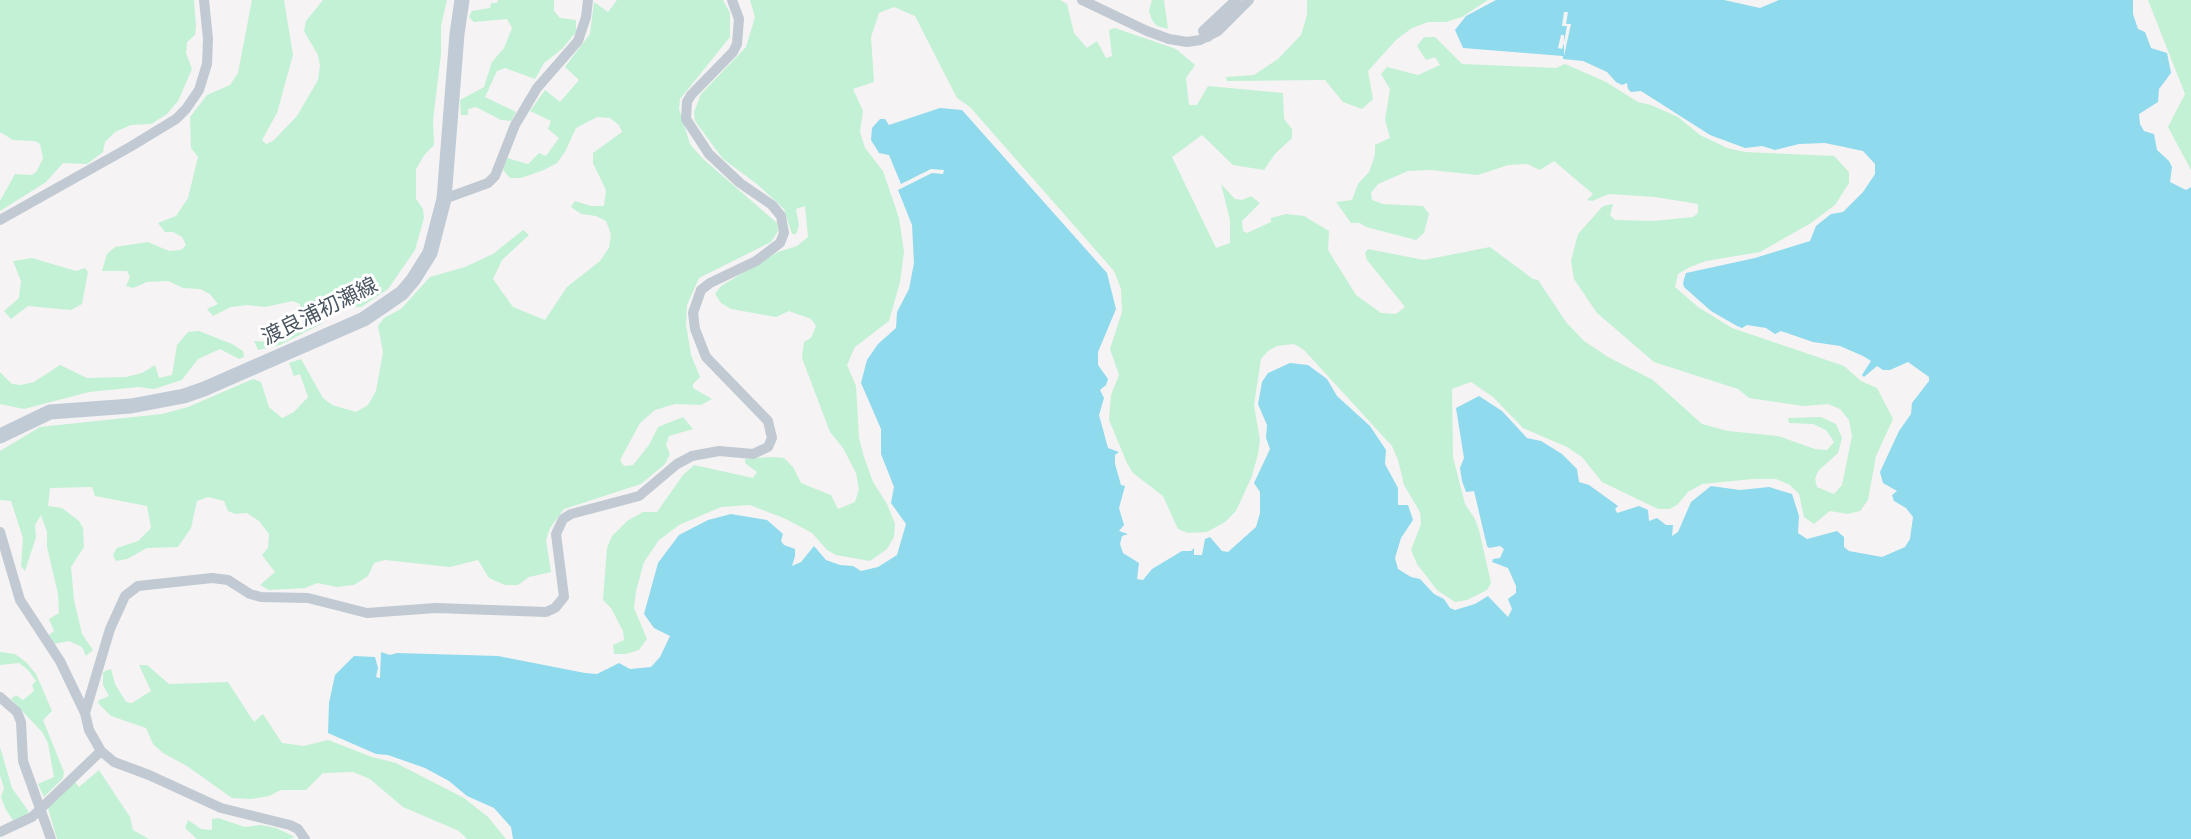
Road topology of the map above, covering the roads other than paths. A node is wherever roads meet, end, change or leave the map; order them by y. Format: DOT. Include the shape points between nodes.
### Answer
graph roads {
  1 [pos="204,0"];
  2 [pos="462,0"];
  3 [pos="588,0"];
  4 [pos="732,0"];
  5 [pos="1082,0"];
  6 [pos="1236,0"];
  7 [pos="1249,0"];
  8 [pos="1208,37"];
  9 [pos="444,199"];
  10 [pos="0,220"];
  11 [pos="0,436"];
  12 [pos="0,532"];
  13 [pos="0,697"];
  14 [pos="85,713"];
  15 [pos="102,750"];
  16 [pos="41,808"];
  17 [pos="0,832"];
  18 [pos="51,839"];
  19 [pos="304,839"];
  1 -- 10 [label="street" via="207,64 199,90 186,109 130,147"];
  2 -- 9 [label="main road, 渡良浦初瀬線"];
  3 -- 9 [label="street" via="578,41 537,88 505,145 495,176 488,183"];
  4 -- 14 [label="street" via="739,19 737,44 691,94 686,119 709,154 740,183 772,205 781,216 784,233 780,243 756,261 701,290 693,313 706,357 768,422 772,438 768,447 753,454 719,451 692,456 639,496 563,519 556,534 564,597 546,612 436,608 368,613 308,598 261,597 228,580 213,578 138,586 125,596 110,628"];
  5 -- 8 [label="street" via="1169,39 1187,42"];
  6 -- 8 [label="street" via="1203,31"];
  7 -- 8 [label="street" via="1224,27"];
  9 -- 11 [label="main road, 渡良浦初瀬線" via="436,236 422,267 402,293 364,319 184,396 131,406 50,412"];
  12 -- 14 [label="street" via="20,600 60,661"];
  13 -- 16 [label="street" via="21,722 23,761"];
  14 -- 15 [label="street" via="89,730"];
  15 -- 16 [label="street"];
  15 -- 19 [label="street" via="114,762 221,808 290,825"];
  16 -- 17 [label="street" via="22,824"];
  16 -- 18 [label="street"];
}
